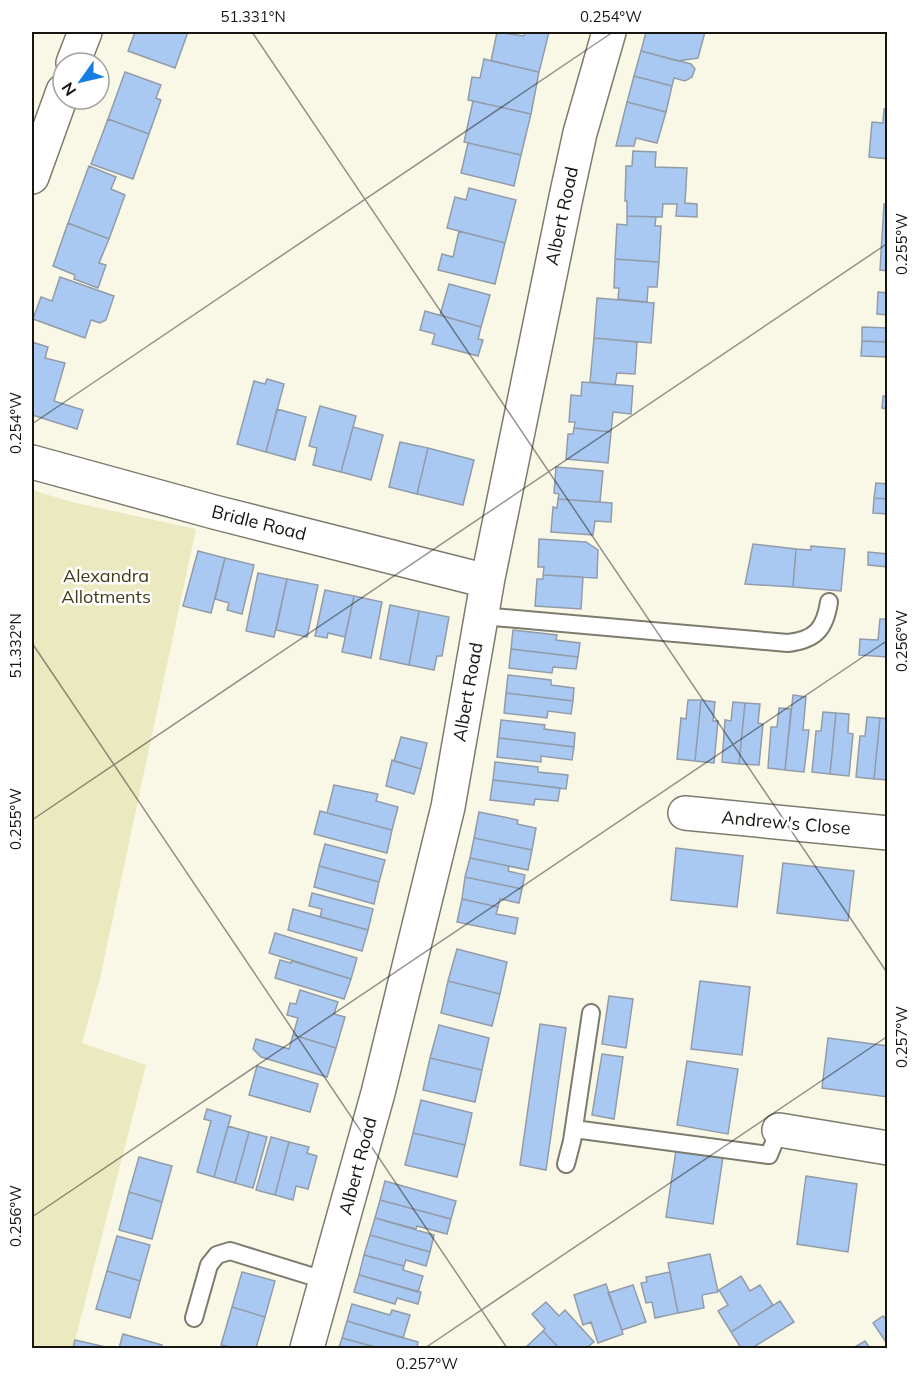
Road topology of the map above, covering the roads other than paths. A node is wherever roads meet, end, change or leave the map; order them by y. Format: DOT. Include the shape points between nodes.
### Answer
graph roads {
  1 [pos="85,32"];
  2 [pos="609,32"];
  3 [pos="78,51"];
  4 [pos="56,111"];
  5 [pos="32,177"];
  6 [pos="32,462"];
  7 [pos="488,578"];
  8 [pos="830,602"];
  9 [pos="482,616"];
  10 [pos="685,813"];
  11 [pos="888,832"];
  12 [pos="591,1013"];
  13 [pos="574,1129"];
  14 [pos="779,1130"];
  15 [pos="888,1148"];
  16 [pos="566,1164"];
  17 [pos="327,1281"];
  18 [pos="194,1318"];
  19 [pos="307,1348"];
  1 -- 3 [label="street"];
  2 -- 7 [label="street, Albert Road" via="575,155"];
  4 -- 5 [label="street"];
  6 -- 7 [label="street, Bridle Road" via="214,512 471,577"];
  7 -- 9 [label="street, Albert Road"];
  8 -- 9 [label="lane" via="827,616 813,637 799,642"];
  9 -- 17 [label="street, Albert Road" via="448,807"];
  10 -- 11 [label="street, Andrew's Close"];
  12 -- 13 [label="lane"];
  13 -- 14 [label="lane" via="769,1155"];
  13 -- 16 [label="lane"];
  14 -- 15 [label="street"];
  17 -- 18 [label="lane" via="230,1251 217,1255 209,1265"];
  17 -- 19 [label="street, Albert Road"];
}
